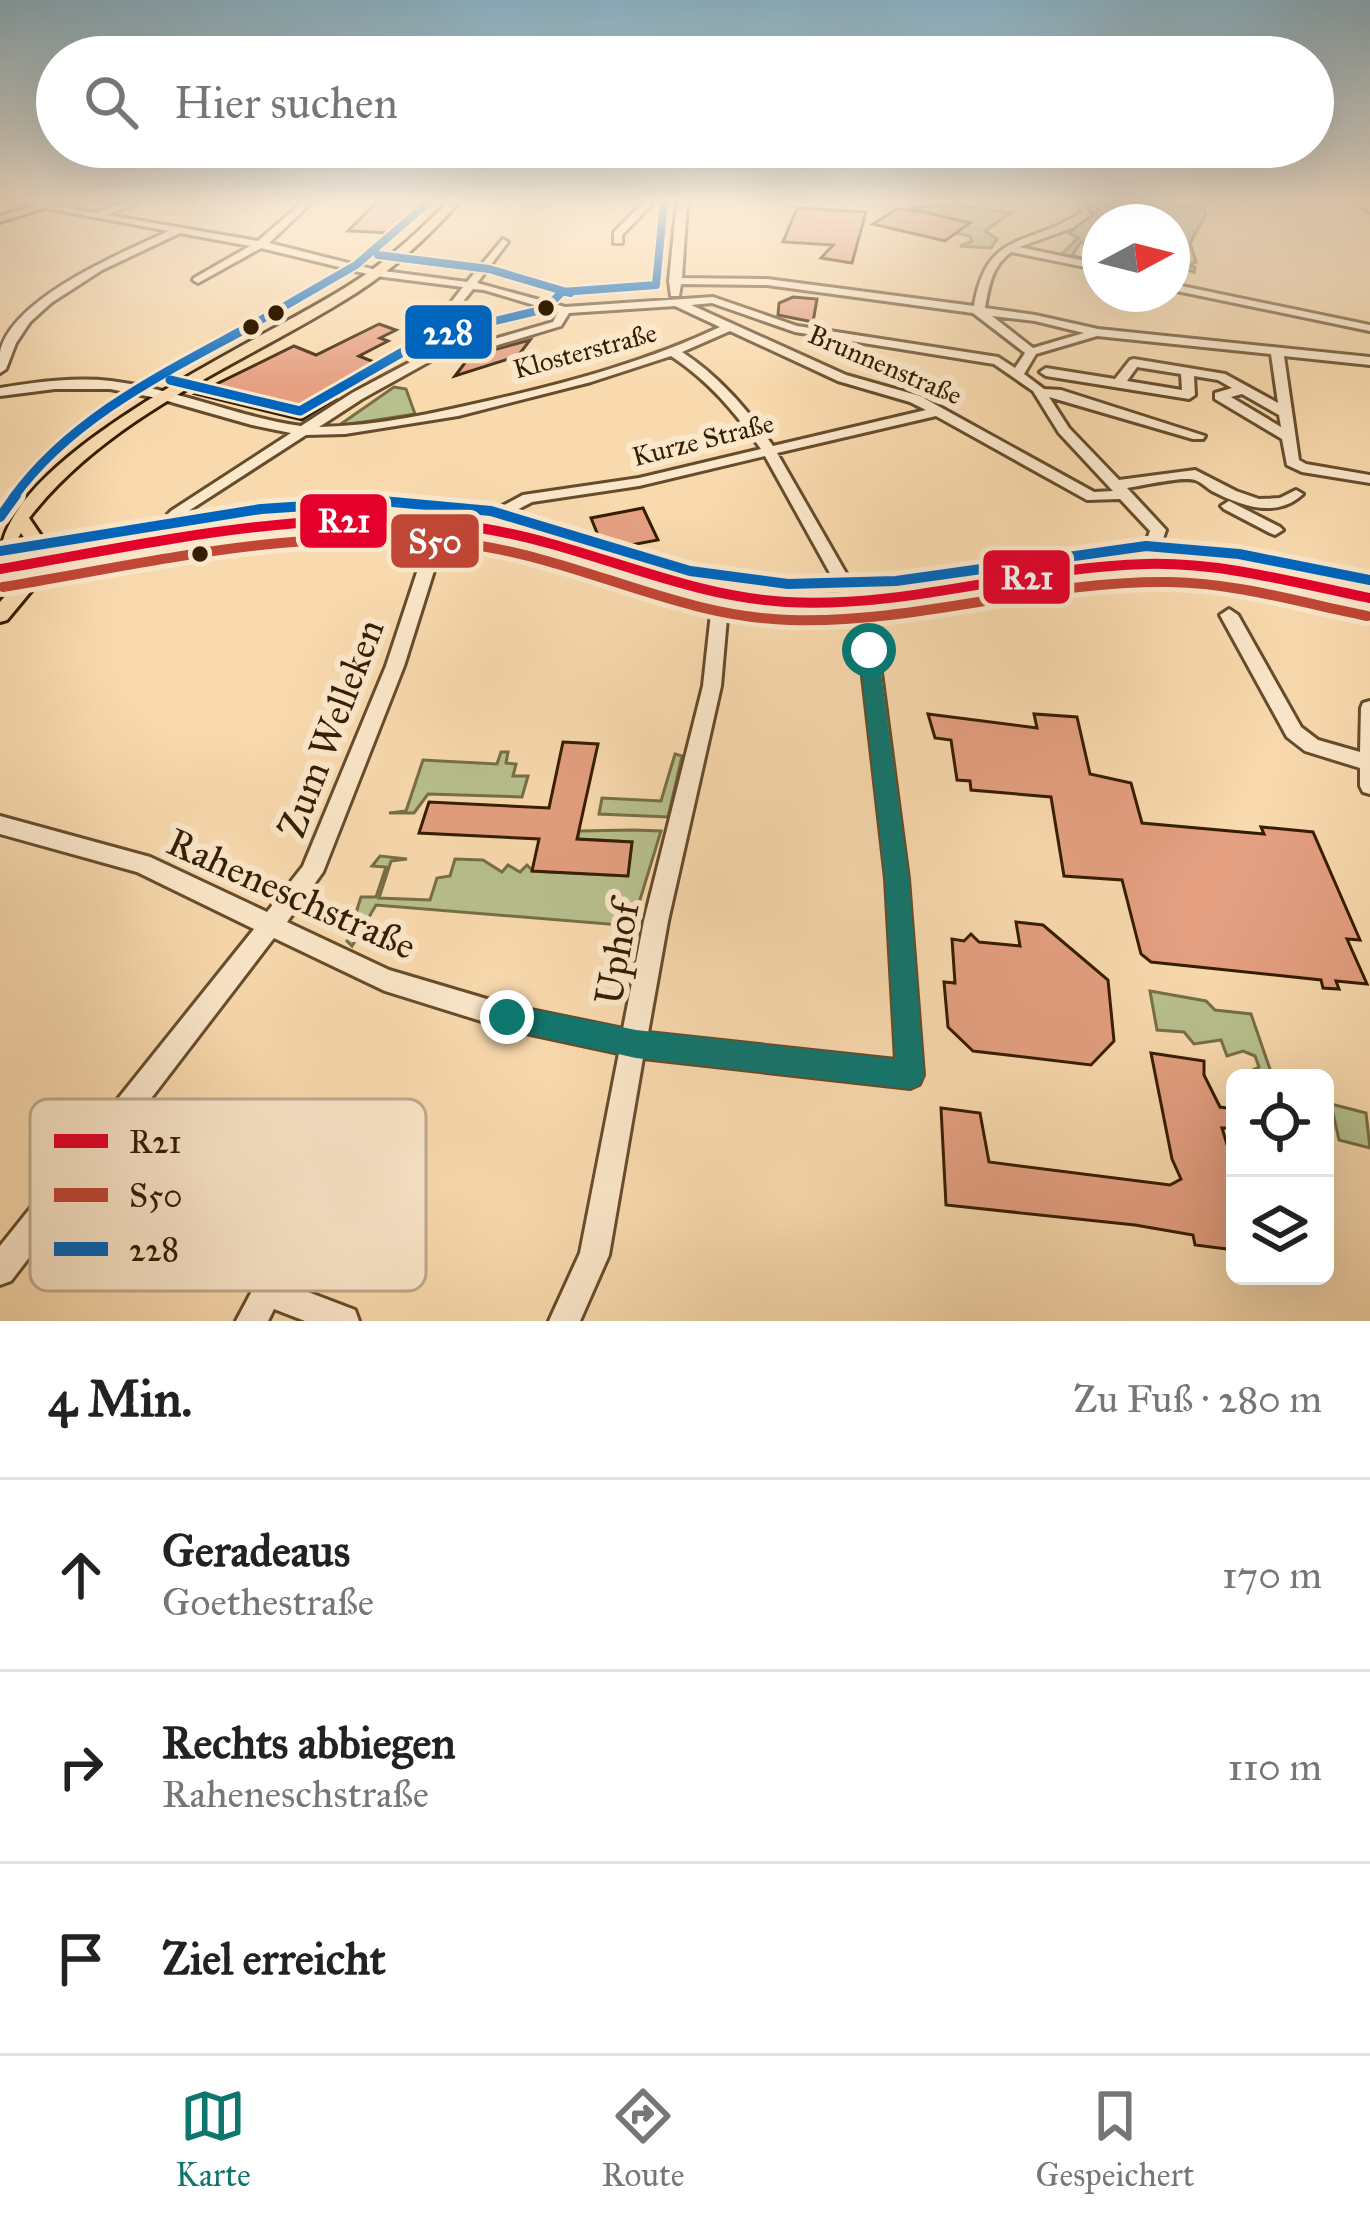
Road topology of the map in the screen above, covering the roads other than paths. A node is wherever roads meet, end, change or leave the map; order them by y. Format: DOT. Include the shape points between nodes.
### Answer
graph roads {
  1 [pos="116,263"];
  2 [pos="227,263"];
  3 [pos="334,263"];
  4 [pos="387,263"];
  5 [pos="489,263"];
  6 [pos="674,263"];
  7 [pos="994,263"];
  8 [pos="376,273"];
  9 [pos="198,280"];
  10 [pos="674,281"];
  11 [pos="473,285"];
  12 [pos="1190,290"];
  13 [pos="672,301"];
  14 [pos="565,310"];
  15 [pos="980,313"];
  16 [pos="731,326"];
  17 [pos="20,328"];
  18 [pos="1370,328"];
  19 [pos="0,329"];
  20 [pos="1091,335"];
  21 [pos="913,336"];
  22 [pos="932,347"];
  23 [pos="440,351"];
  24 [pos="1277,351"];
  25 [pos="1031,352"];
  26 [pos="675,353"];
  27 [pos="1370,361"];
  28 [pos="1229,364"];
  29 [pos="0,370"];
  30 [pos="1019,372"];
  31 [pos="1046,372"];
  32 [pos="1187,372"];
  33 [pos="1119,383"];
  34 [pos="1237,386"];
  35 [pos="0,392"];
  36 [pos="1042,393"];
  37 [pos="166,397"];
  38 [pos="939,411"];
  39 [pos="1282,412"];
  40 [pos="1191,416"];
  41 [pos="1166,422"];
  42 [pos="303,430"];
  43 [pos="1286,436"];
  44 [pos="766,448"];
  45 [pos="1277,452"];
  46 [pos="1297,465"];
  47 [pos="1195,474"];
  48 [pos="1370,478"];
  49 [pos="1120,490"];
  50 [pos="1229,506"];
  51 [pos="176,514"];
  52 [pos="20,518"];
  53 [pos="488,529"];
  54 [pos="1275,530"];
  55 [pos="0,532"];
  56 [pos="436,539"];
  57 [pos="0,554"];
  58 [pos="80,556"];
  59 [pos="1146,564"];
  60 [pos="0,569"];
  61 [pos="839,575"];
  62 [pos="721,595"];
  63 [pos="1370,598"];
  64 [pos="855,601"];
  65 [pos="0,615"];
  66 [pos="1229,615"];
  67 [pos="1370,708"];
  68 [pos="1367,762"];
  69 [pos="1370,786"];
  70 [pos="0,825"];
  71 [pos="270,926"];
  72 [pos="636,1044"];
  73 [pos="134,1099"];
  74 [pos="30,1232"];
  75 [pos="0,1270"];
  76 [pos="268,1291"];
  77 [pos="251,1321"];
  78 [pos="344,1321"];
  79 [pos="565,1321"];
  1 -- 17 [label="street" via="71,286"];
  2 -- 9 [label="street"];
  3 -- 8 [label="street"];
  4 -- 8 [label="main road"];
  5 -- 11 [label="street"];
  6 -- 10 [label="street"];
  7 -- 15 [label="street" via="983,273"];
  8 -- 11 [label="street"];
  8 -- 37 [label="main road"];
  10 -- 13 [label="street"];
  10 -- 15 [label="street" via="767,282"];
  11 -- 14 [label="street"];
  11 -- 23 [label="street" via="455,305"];
  12 -- 18 [label="street"];
  13 -- 14 [label="street"];
  13 -- 16 [label="street, Brunnenstraße"];
  13 -- 22 [label="street" via="713,300 794,329"];
  14 -- 23 [label="street" via="557,324"];
  15 -- 20 [label="street"];
  15 -- 25 [label="street"];
  16 -- 26 [label="street, Klosterstraße"];
  16 -- 38 [label="street, Brunnenstraße" via="842,378"];
  17 -- 19 [label="street"];
  17 -- 29 [label="street"];
  20 -- 24 [label="street"];
  20 -- 25 [label="street"];
  21 -- 22 [label="street"];
  22 -- 30 [label="street"];
  23 -- 42 [label="street"];
  24 -- 27 [label="street"];
  24 -- 39 [label="street"];
  25 -- 30 [label="street"];
  26 -- 42 [label="street, Klosterstraße" via="420,418"];
  26 -- 44 [label="street" via="705,371"];
  28 -- 34 [label="street"];
  30 -- 36 [label="street"];
  31 -- 33 [label="street"];
  32 -- 33 [label="street" via="1134,363"];
  32 -- 33 [label="street" via="1189,395"];
  32 -- 34 [label="street"];
  34 -- 39 [label="street"];
  34 -- 43 [label="street" via="1220,396"];
  35 -- 37 [label="street, Klosterstraße" via="88,383"];
  36 -- 41 [label="street"];
  36 -- 49 [label="street" via="1064,430"];
  37 -- 42 [label="street, Klosterstraße"];
  37 -- 52 [label="main road" via="75,463"];
  38 -- 44 [label="street, Kurze Straße"];
  38 -- 49 [label="street, Brunnenstraße" via="1092,497"];
  39 -- 43 [label="street"];
  40 -- 41 [label="street"];
  41 -- 47 [label="street" via="1196,436"];
  42 -- 51 [label="street"];
  43 -- 46 [label="street"];
  44 -- 53 [label="street, Kurze Straße" via="608,488 528,498"];
  44 -- 61 [label="street"];
  45 -- 46 [label="street"];
  46 -- 47 [label="street" via="1292,495 1276,504 1228,496"];
  46 -- 48 [label="street"];
  47 -- 49 [label="street, Brunnenstraße"];
  49 -- 59 [label="street" via="1158,530"];
  50 -- 54 [label="street"];
  52 -- 55 [label="main road"];
  52 -- 57 [label="main road"];
  52 -- 58 [label="main road" via="37,544"];
  53 -- 58 [label="main road" via="417,520 307,522"];
  53 -- 62 [label="main road"];
  56 -- 71 [label="street, Zum Welleken" via="330,837"];
  58 -- 60 [label="main road"];
  58 -- 65 [label="main road" via="29,581"];
  59 -- 63 [label="main road"];
  59 -- 64 [label="main road"];
  62 -- 64 [label="main road"];
  62 -- 72 [label="street, Uphof" via="712,686"];
  64 -- 72 [label="street, Raheneschstraße" via="868,645 897,879 910,1075"];
  66 -- 68 [label="street" via="1294,732 1312,746"];
  67 -- 68 [label="street"];
  68 -- 69 [label="street"];
  70 -- 71 [label="street, Raheneschstraße" via="142,864"];
  71 -- 72 [label="street, Raheneschstraße" via="385,980"];
  71 -- 73 [label="street, Zum Welleken"];
  72 -- 79 [label="street, Uphof" via="594,1255"];
  74 -- 75 [label="street, Zum Welleken"];
  76 -- 77 [label="street"];
  76 -- 78 [label="street"];
}
